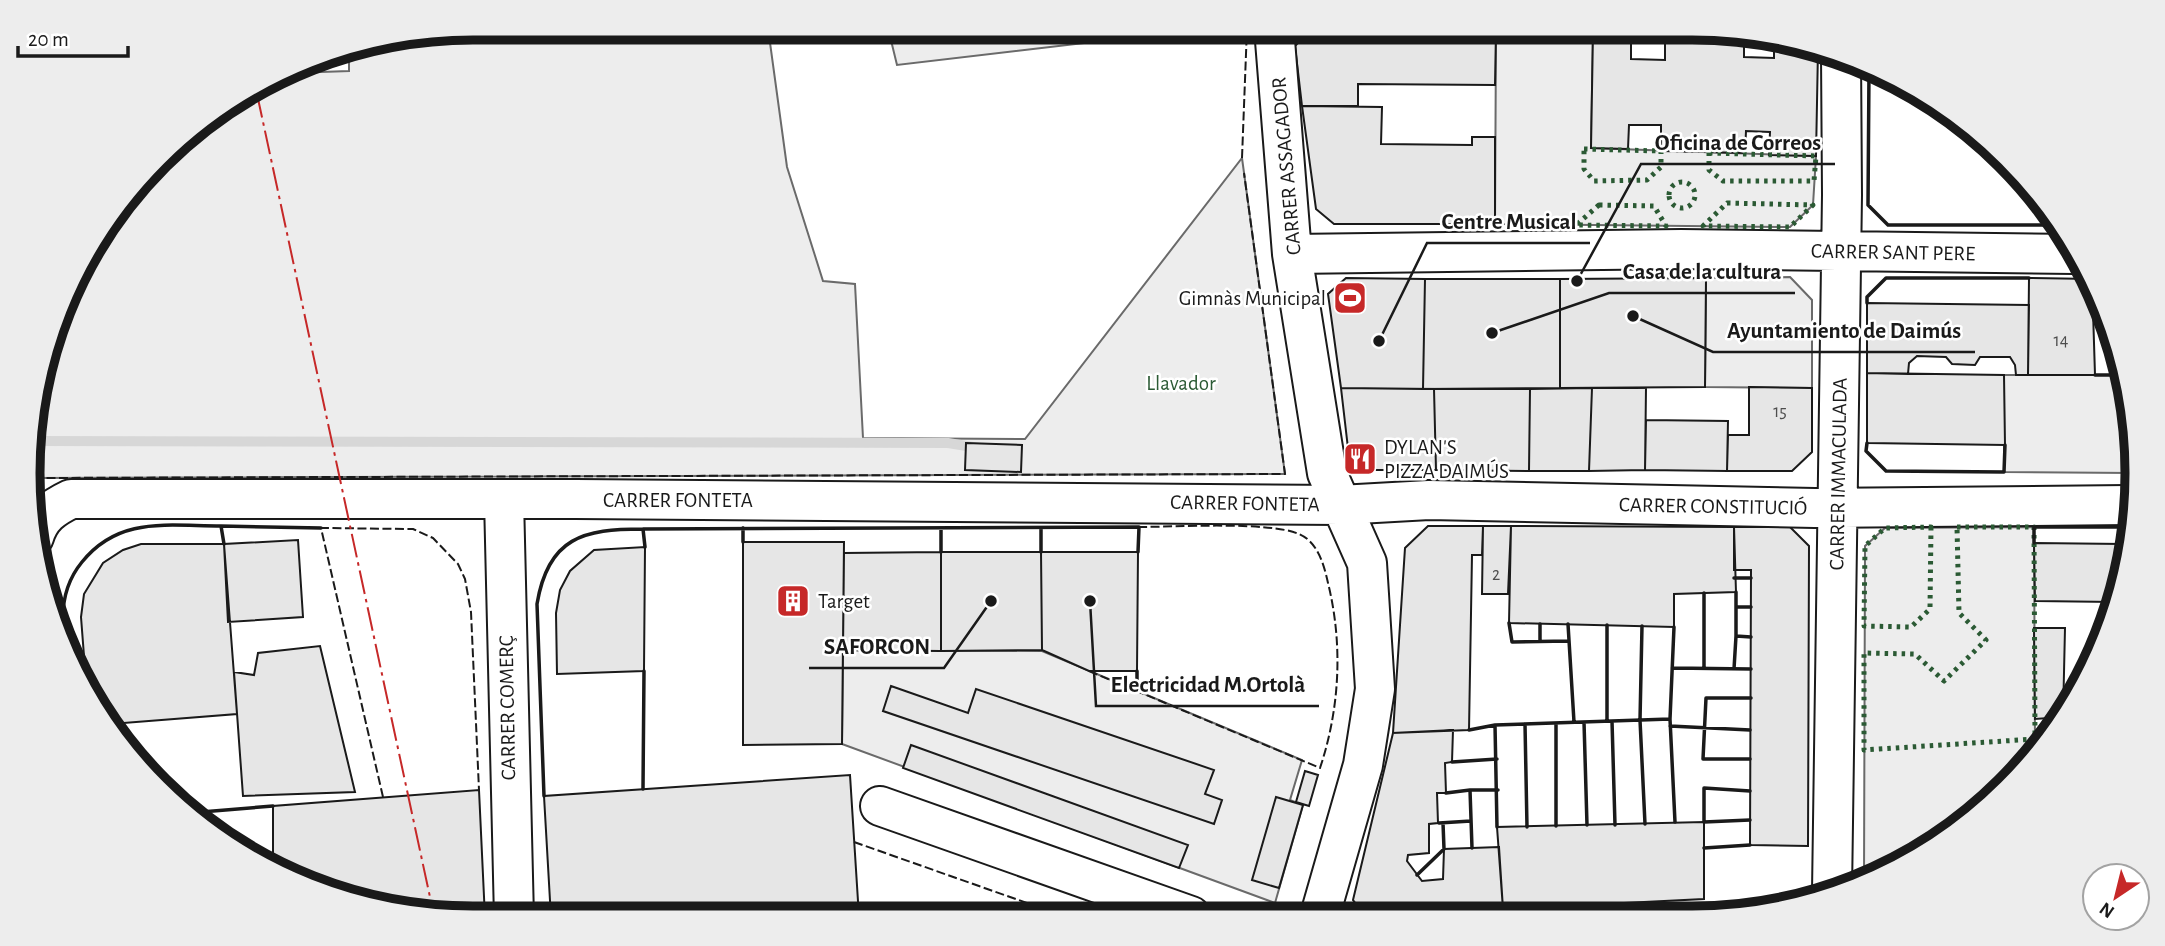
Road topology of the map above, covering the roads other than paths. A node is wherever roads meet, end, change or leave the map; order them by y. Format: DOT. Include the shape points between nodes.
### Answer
graph roads {
  1 [pos="1276,40"];
  2 [pos="1841,67"];
  3 [pos="1840,251"];
  4 [pos="1292,254"];
  5 [pos="2065,254"];
  6 [pos="504,499"];
  7 [pos="1340,505"];
  8 [pos="2124,505"];
  9 [pos="1838,508"];
  10 [pos="43,523"];
  11 [pos="880,806"];
  12 [pos="1832,883"];
  13 [pos="514,906"];
  14 [pos="1163,906"];
  15 [pos="1323,906"];
  1 -- 4 [label="street, CARRER ASSAGADOR"];
  2 -- 3 [label="street, CARRER IMMACULADA"];
  3 -- 4 [label="street, CARRER SANT PERE"];
  3 -- 5 [label="street, CARRER SANT PERE"];
  3 -- 9 [label="street, CARRER IMMACULADA"];
  4 -- 7 [label="street, CARRER ASSAGADOR" via="1327,473"];
  6 -- 7 [label="street, CARRER FONTETA"];
  6 -- 10 [label="street, CARRER FONTETA" via="71,499 53,508"];
  6 -- 13 [label="street, CARRER COMERÇ"];
  7 -- 9 [label="street, CARRER CONSTITUCIÓ" via="1429,500"];
  7 -- 15 [label="street, CARRER ASSAGADOR" via="1367,563 1375,689 1363,765"];
  8 -- 9 [label="street, CARRER CONSTITUCIÓ"];
  9 -- 12 [label="street, CARRER IMMACULADA"];
  11 -- 14 [label="street"];
}
